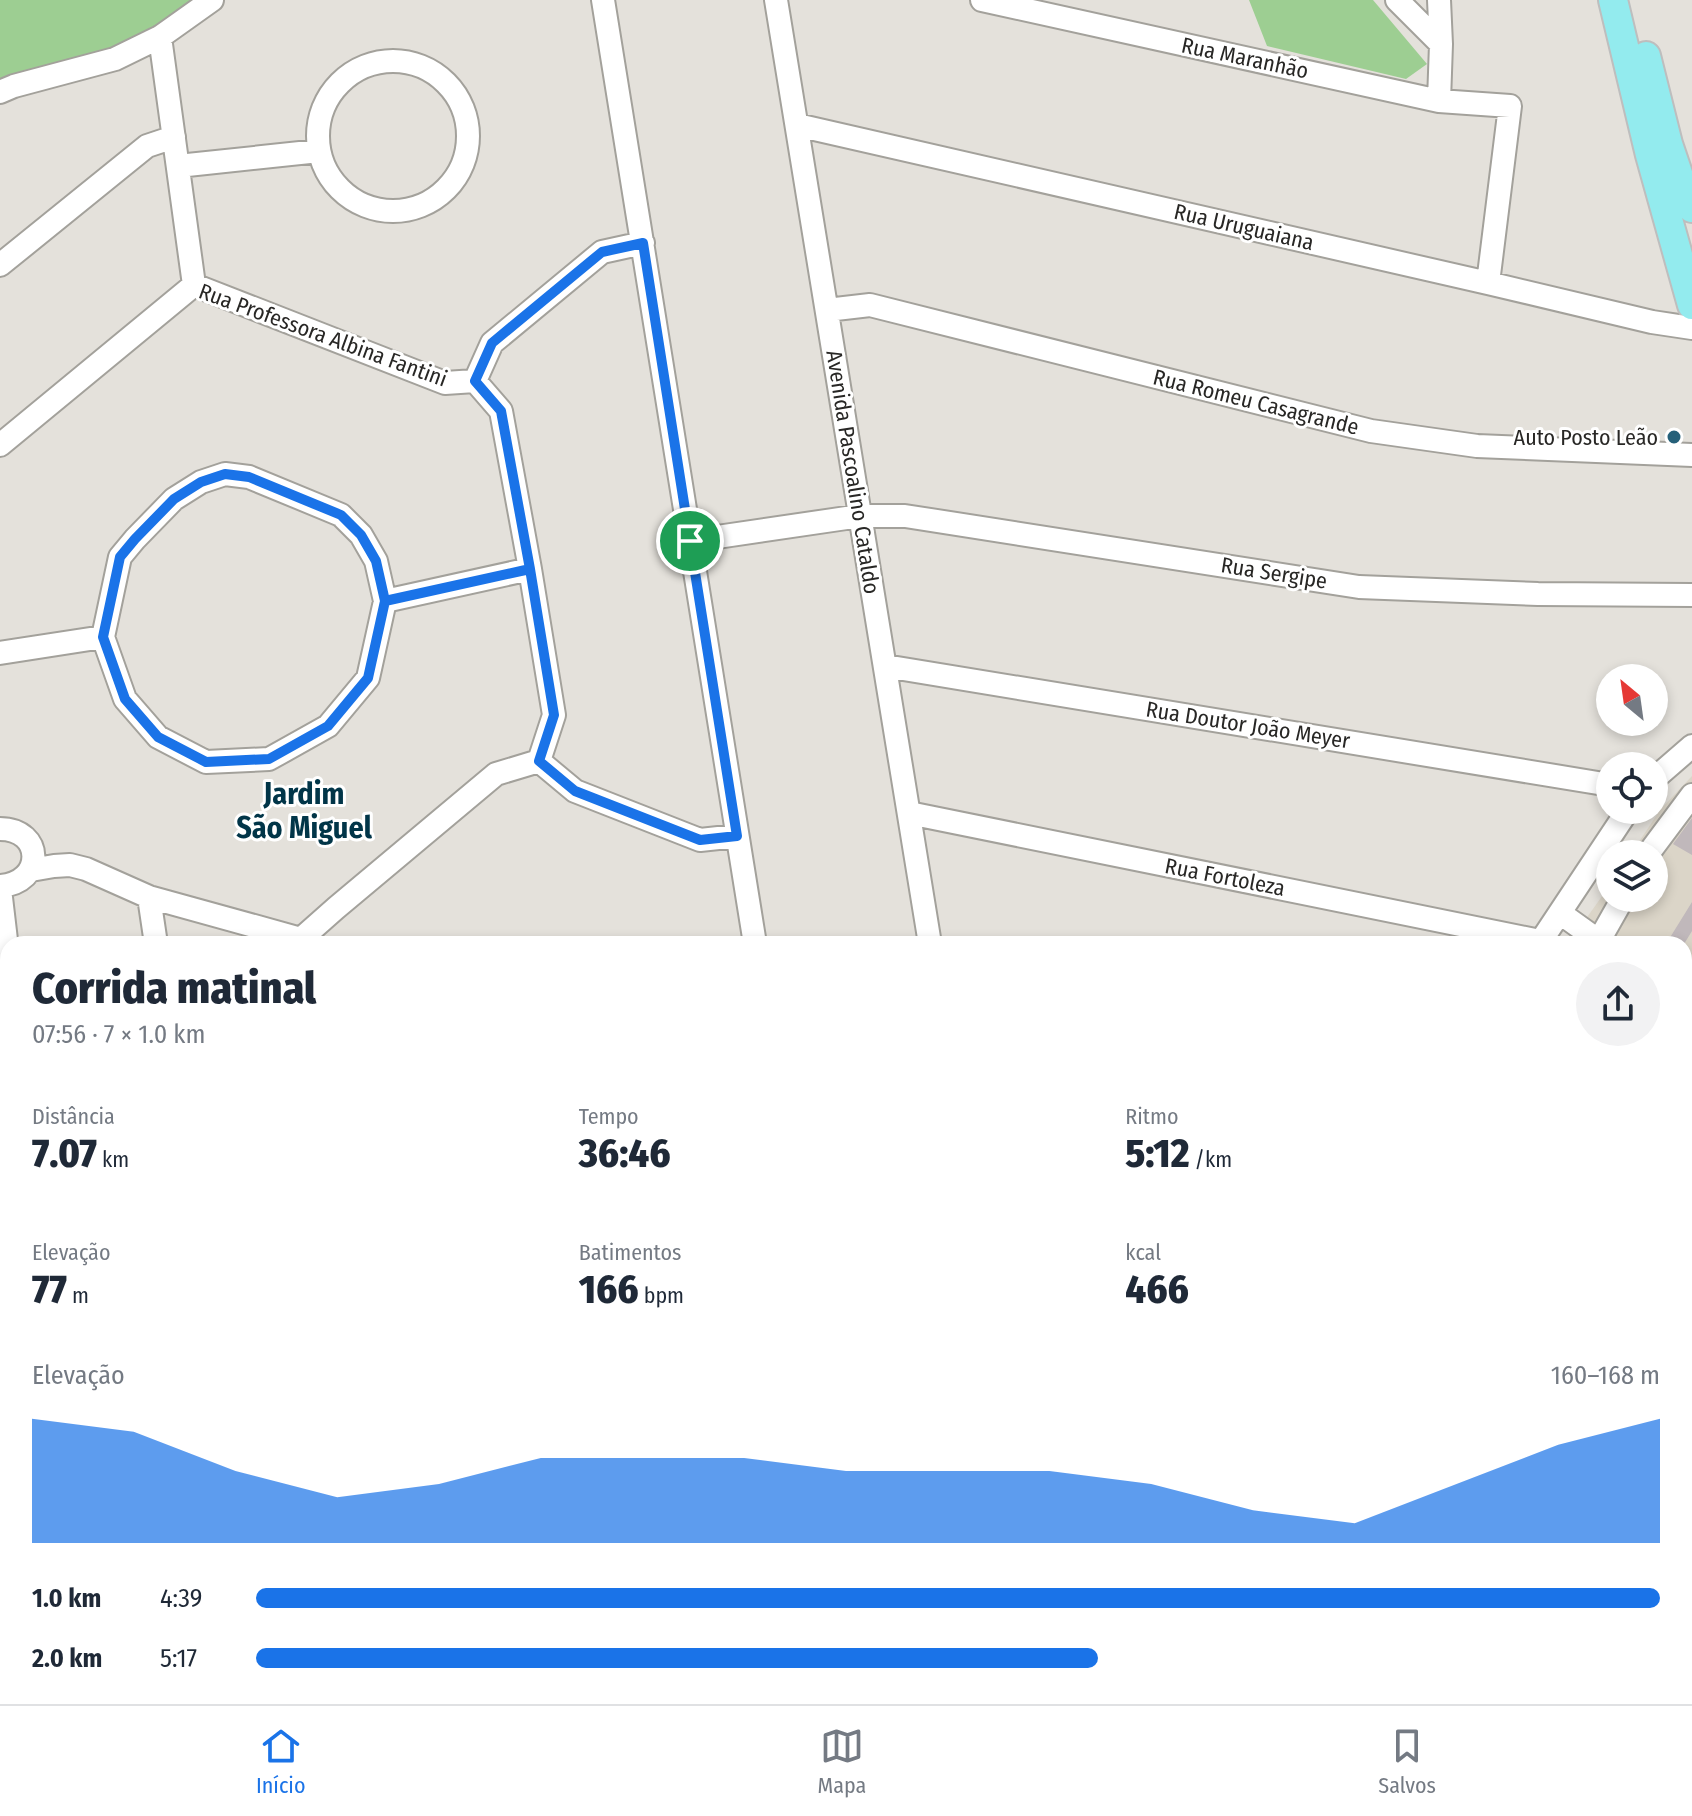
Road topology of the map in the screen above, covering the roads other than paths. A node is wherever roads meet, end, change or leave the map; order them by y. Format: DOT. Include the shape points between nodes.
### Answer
graph roads {
  1 [pos="212,0"];
  2 [pos="603,0"];
  3 [pos="776,0"];
  4 [pos="982,0"];
  5 [pos="1397,0"];
  6 [pos="1439,0"];
  7 [pos="1613,0"];
  8 [pos="1633,0"];
  9 [pos="160,37"];
  10 [pos="1441,44"];
  11 [pos="0,92"];
  12 [pos="1439,101"];
  13 [pos="797,125"];
  14 [pos="174,137"];
  15 [pos="319,151"];
  16 [pos="178,166"];
  17 [pos="1690,192"];
  18 [pos="643,243"];
  19 [pos="0,265"];
  20 [pos="1488,283"];
  21 [pos="194,285"];
  22 [pos="1692,305"];
  23 [pos="827,310"];
  24 [pos="1692,328"];
  25 [pos="475,381"];
  26 [pos="0,445"];
  27 [pos="1692,455"];
  28 [pos="860,516"];
  29 [pos="690,541"];
  30 [pos="530,569"];
  31 [pos="1692,595"];
  32 [pos="385,601"];
  33 [pos="103,637"];
  34 [pos="0,653"];
  35 [pos="885,666"];
  36 [pos="1692,746"];
  37 [pos="539,761"];
  38 [pos="1668,767"];
  39 [pos="1596,783"];
  40 [pos="1692,795"];
  41 [pos="909,813"];
  42 [pos="1619,824"];
  43 [pos="0,829"];
  44 [pos="737,836"];
  45 [pos="1658,840"];
  46 [pos="31,870"];
  47 [pos="0,887"];
  48 [pos="149,897"];
  49 [pos="1615,912"];
  50 [pos="1560,913"];
  51 [pos="6,936"];
  52 [pos="155,936"];
  53 [pos="282,936"];
  54 [pos="308,936"];
  55 [pos="754,936"];
  56 [pos="929,936"];
  57 [pos="1506,936"];
  58 [pos="1545,936"];
  59 [pos="1590,936"];
  60 [pos="1601,936"];
  1 -- 9 [label="street"];
  2 -- 18 [label="street"];
  3 -- 13 [label="street, Avenida Pascoalino Cataldo"];
  4 -- 12 [label="street, Rua Maranhão"];
  5 -- 10 [label="street"];
  6 -- 10 [label="street"];
  7 -- 22 [label="main road"];
  8 -- 17 [label="main road" via="1668,144"];
  9 -- 11 [label="street" via="115,59"];
  9 -- 14 [label="street"];
  10 -- 12 [label="street"];
  12 -- 20 [label="street, Rua Maranhão" via="1510,106"];
  13 -- 20 [label="street, Rua Uruguaiana"];
  13 -- 23 [label="street, Avenida Pascoalino Cataldo"];
  14 -- 16 [label="street"];
  14 -- 19 [label="street" via="147,146"];
  15 -- 15 [label="street" via="327,174 352,199 386,212 410,210 451,185 468,141 466,115 455,93 437,75 414,64 388,61 363,67 326,101 318,125"];
  15 -- 16 [label="street"];
  16 -- 21 [label="street"];
  18 -- 25 [label="street, Rua Professora Albina Fantini" via="602,252 492,343"];
  18 -- 29 [label="street"];
  20 -- 24 [label="street, Rua Uruguaiana"];
  21 -- 25 [label="street, Rua Professora Albina Fantini" via="445,383"];
  21 -- 26 [label="street, Rua Professora Albina Fantini"];
  23 -- 27 [label="street, Rua Romeu Casagrande" via="870,305 1371,431 1477,446"];
  23 -- 28 [label="street, Avenida Pascoalino Cataldo"];
  25 -- 30 [label="street" via="501,411"];
  28 -- 29 [label="street, Rua Sergipe"];
  28 -- 31 [label="street, Rua Sergipe" via="905,516 1359,587"];
  28 -- 35 [label="street, Avenida Pascoalino Cataldo"];
  29 -- 44 [label="street"];
  30 -- 32 [label="street"];
  30 -- 37 [label="street" via="554,715"];
  32 -- 33 [label="street" via="376,561 341,515 249,477 225,474 174,499 120,557"];
  32 -- 33 [label="street" via="368,678 328,726 269,759 206,762 158,737 125,699"];
  33 -- 34 [label="street"];
  35 -- 39 [label="street, Rua Doutor João Meyer"];
  35 -- 41 [label="street, Avenida Pascoalino Cataldo"];
  36 -- 38 [label="street"];
  37 -- 44 [label="street" via="575,791 700,840"];
  37 -- 54 [label="street" via="496,774"];
  40 -- 45 [label="street"];
  41 -- 56 [label="street, Avenida Pascoalino Cataldo"];
  41 -- 57 [label="street, Rua Fortoleza"];
  42 -- 50 [label="street"];
  43 -- 46 [label="street" via="23,834 34,858"];
  44 -- 55 [label="street"];
  46 -- 47 [label="street" via="23,880"];
  46 -- 48 [label="street" via="70,865"];
  47 -- 51 [label="street"];
  48 -- 52 [label="street"];
  48 -- 53 [label="street"];
  49 -- 60 [label="street"];
  50 -- 58 [label="street"];
  50 -- 59 [label="street"];
}
